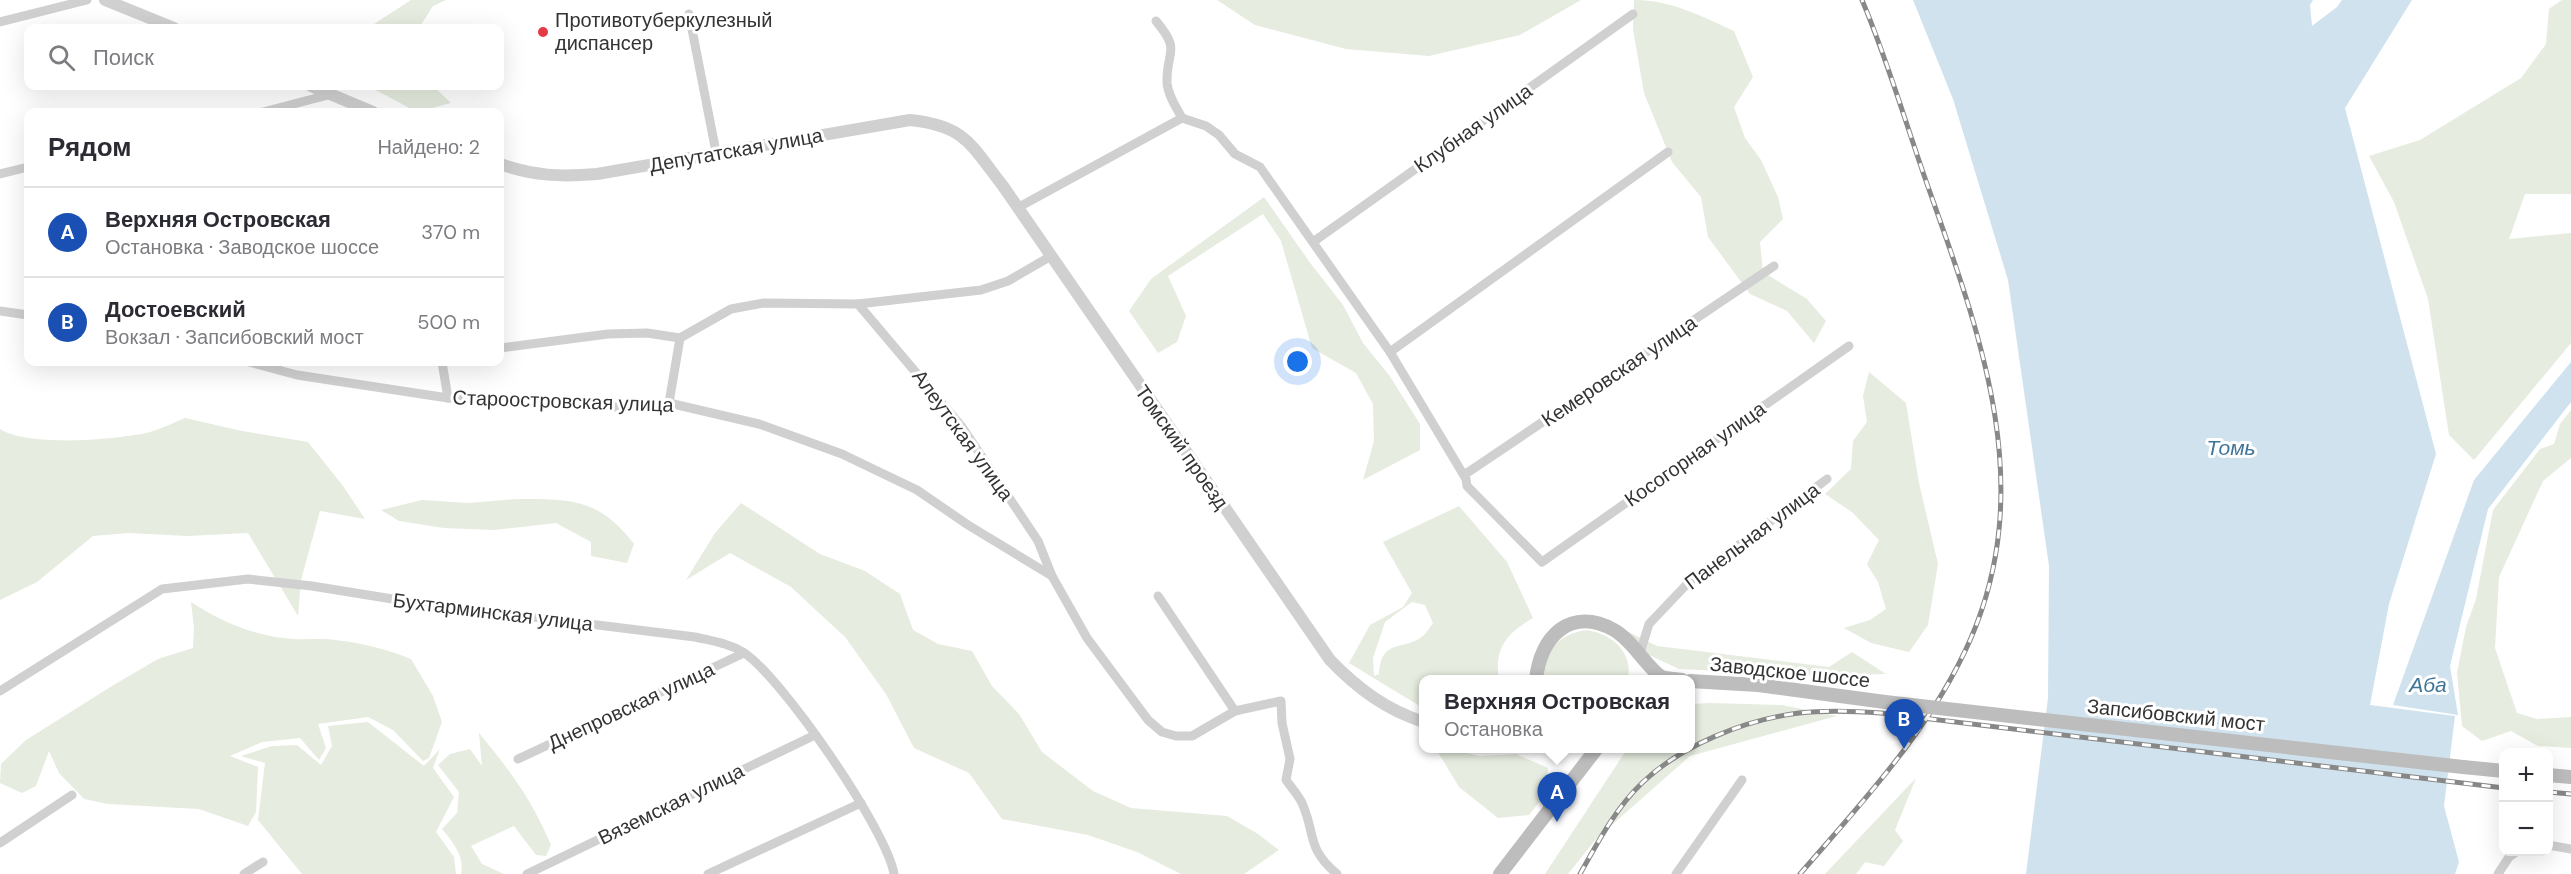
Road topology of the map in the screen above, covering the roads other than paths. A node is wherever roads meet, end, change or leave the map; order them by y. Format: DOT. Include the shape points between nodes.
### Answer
graph roads {
  1 [pos="87,0"];
  2 [pos="105,0"];
  3 [pos="689,14"];
  4 [pos="1634,14"];
  5 [pos="1156,21"];
  6 [pos="0,22"];
  7 [pos="164,24"];
  8 [pos="322,90"];
  9 [pos="332,94"];
  10 [pos="278,108"];
  11 [pos="364,108"];
  12 [pos="1182,118"];
  13 [pos="968,141"];
  14 [pos="716,152"];
  15 [pos="1668,152"];
  16 [pos="504,165"];
  17 [pos="24,168"];
  18 [pos="0,174"];
  19 [pos="1017,208"];
  20 [pos="1312,242"];
  21 [pos="1050,256"];
  22 [pos="1774,266"];
  23 [pos="858,304"];
  24 [pos="0,311"];
  25 [pos="24,314"];
  26 [pos="680,338"];
  27 [pos="1849,346"];
  28 [pos="504,347"];
  29 [pos="1390,352"];
  30 [pos="264,366"];
  31 [pos="442,366"];
  32 [pos="448,398"];
  33 [pos="669,403"];
  34 [pos="1465,477"];
  35 [pos="1827,479"];
  36 [pos="1052,576"];
  37 [pos="1158,596"];
  38 [pos="744,653"];
  39 [pos="1640,653"];
  40 [pos="1536,675"];
  41 [pos="1657,675"];
  42 [pos="1695,681"];
  43 [pos="0,691"];
  44 [pos="1885,702"];
  45 [pos="1235,711"];
  46 [pos="1419,720"];
  47 [pos="815,735"];
  48 [pos="1589,753"];
  49 [pos="518,759"];
  50 [pos="2499,771"];
  51 [pos="2553,775"];
  52 [pos="2571,777"];
  53 [pos="1742,780"];
  54 [pos="72,795"];
  55 [pos="861,804"];
  56 [pos="0,843"];
  57 [pos="2553,846"];
  58 [pos="2571,849"];
  59 [pos="2510,856"];
  60 [pos="263,862"];
  61 [pos="244,874"];
  62 [pos="527,874"];
  63 [pos="708,874"];
  64 [pos="894,874"];
  65 [pos="1337,874"];
  66 [pos="1500,874"];
  67 [pos="1676,874"];
  68 [pos="2498,874"];
  1 -- 6 [label="street"];
  2 -- 7 [label="street"];
  3 -- 14 [label="street"];
  4 -- 20 [label="street, Клубная улица"];
  5 -- 12 [label="street" via="1173,48 1167,85"];
  8 -- 9 [label="street"];
  9 -- 10 [label="street"];
  9 -- 11 [label="street"];
  12 -- 19 [label="street"];
  12 -- 20 [label="street" via="1206,126 1235,154 1260,167"];
  13 -- 14 [label="street, Депутатская улица" via="937,123 910,120"];
  13 -- 19 [label="street, Томский проезд"];
  14 -- 16 [label="street, Депутатская улица" via="597,174 554,177"];
  15 -- 29 [label="street"];
  17 -- 18 [label="street"];
  19 -- 21 [label="street, Томский проезд"];
  20 -- 29 [label="street"];
  21 -- 23 [label="street" via="1008,281 981,290"];
  21 -- 46 [label="street, Томский проезд" via="1330,660 1357,687 1402,715"];
  22 -- 34 [label="street, Кемеровская улица"];
  23 -- 26 [label="street" via="764,303 730,309"];
  23 -- 36 [label="street, Алеутская улица" via="962,427 1038,541"];
  24 -- 25 [label="street"];
  26 -- 28 [label="street" via="647,333 608,334"];
  26 -- 33 [label="street"];
  27 -- 34 [label="street, Косогорная улица" via="1542,562 1467,486"];
  29 -- 34 [label="street"];
  30 -- 32 [label="street, Староостровская улица" via="297,375"];
  31 -- 32 [label="street"];
  32 -- 33 [label="street, Староостровская улица" via="642,407"];
  33 -- 36 [label="street, Староостровская улица" via="759,424 842,454 917,490"];
  35 -- 39 [label="street, Панельная улица" via="1688,583 1649,624"];
  36 -- 45 [label="street, Староостровская улица" via="1087,638 1148,720 1162,732 1192,736"];
  37 -- 45 [label="street"];
  38 -- 43 [label="street, Бухтарминская улица" via="695,637 248,579 162,589"];
  38 -- 47 [label="street, Бухтарминская улица" via="777,683"];
  38 -- 49 [label="street, Днепровская улица"];
  39 -- 40 [label="main road, Заводское шоссе" via="1616,630 1598,623 1573,623 1555,632 1544,647"];
  39 -- 41 [label="main road, Заводское шоссе"];
  42 -- 44 [label="main road, Заводское шоссе" via="1758,685"];
  44 -- 50 [label="main road, Запсибовский мост, bridge"];
  45 -- 65 [label="street, Староостровская улица" via="1281,701 1290,759 1286,780 1302,803 1312,841 1325,864"];
  47 -- 55 [label="street, Бухтарминская улица"];
  47 -- 62 [label="street, Вяземская улица"];
  48 -- 66 [label="main road"];
  51 -- 52 [label="main road"];
  53 -- 67 [label="street"];
  54 -- 56 [label="street"];
  55 -- 63 [label="street"];
  55 -- 64 [label="street, Бухтарминская улица" via="891,860"];
  57 -- 58 [label="street"];
  59 -- 68 [label="street"];
  60 -- 61 [label="street"];
}
